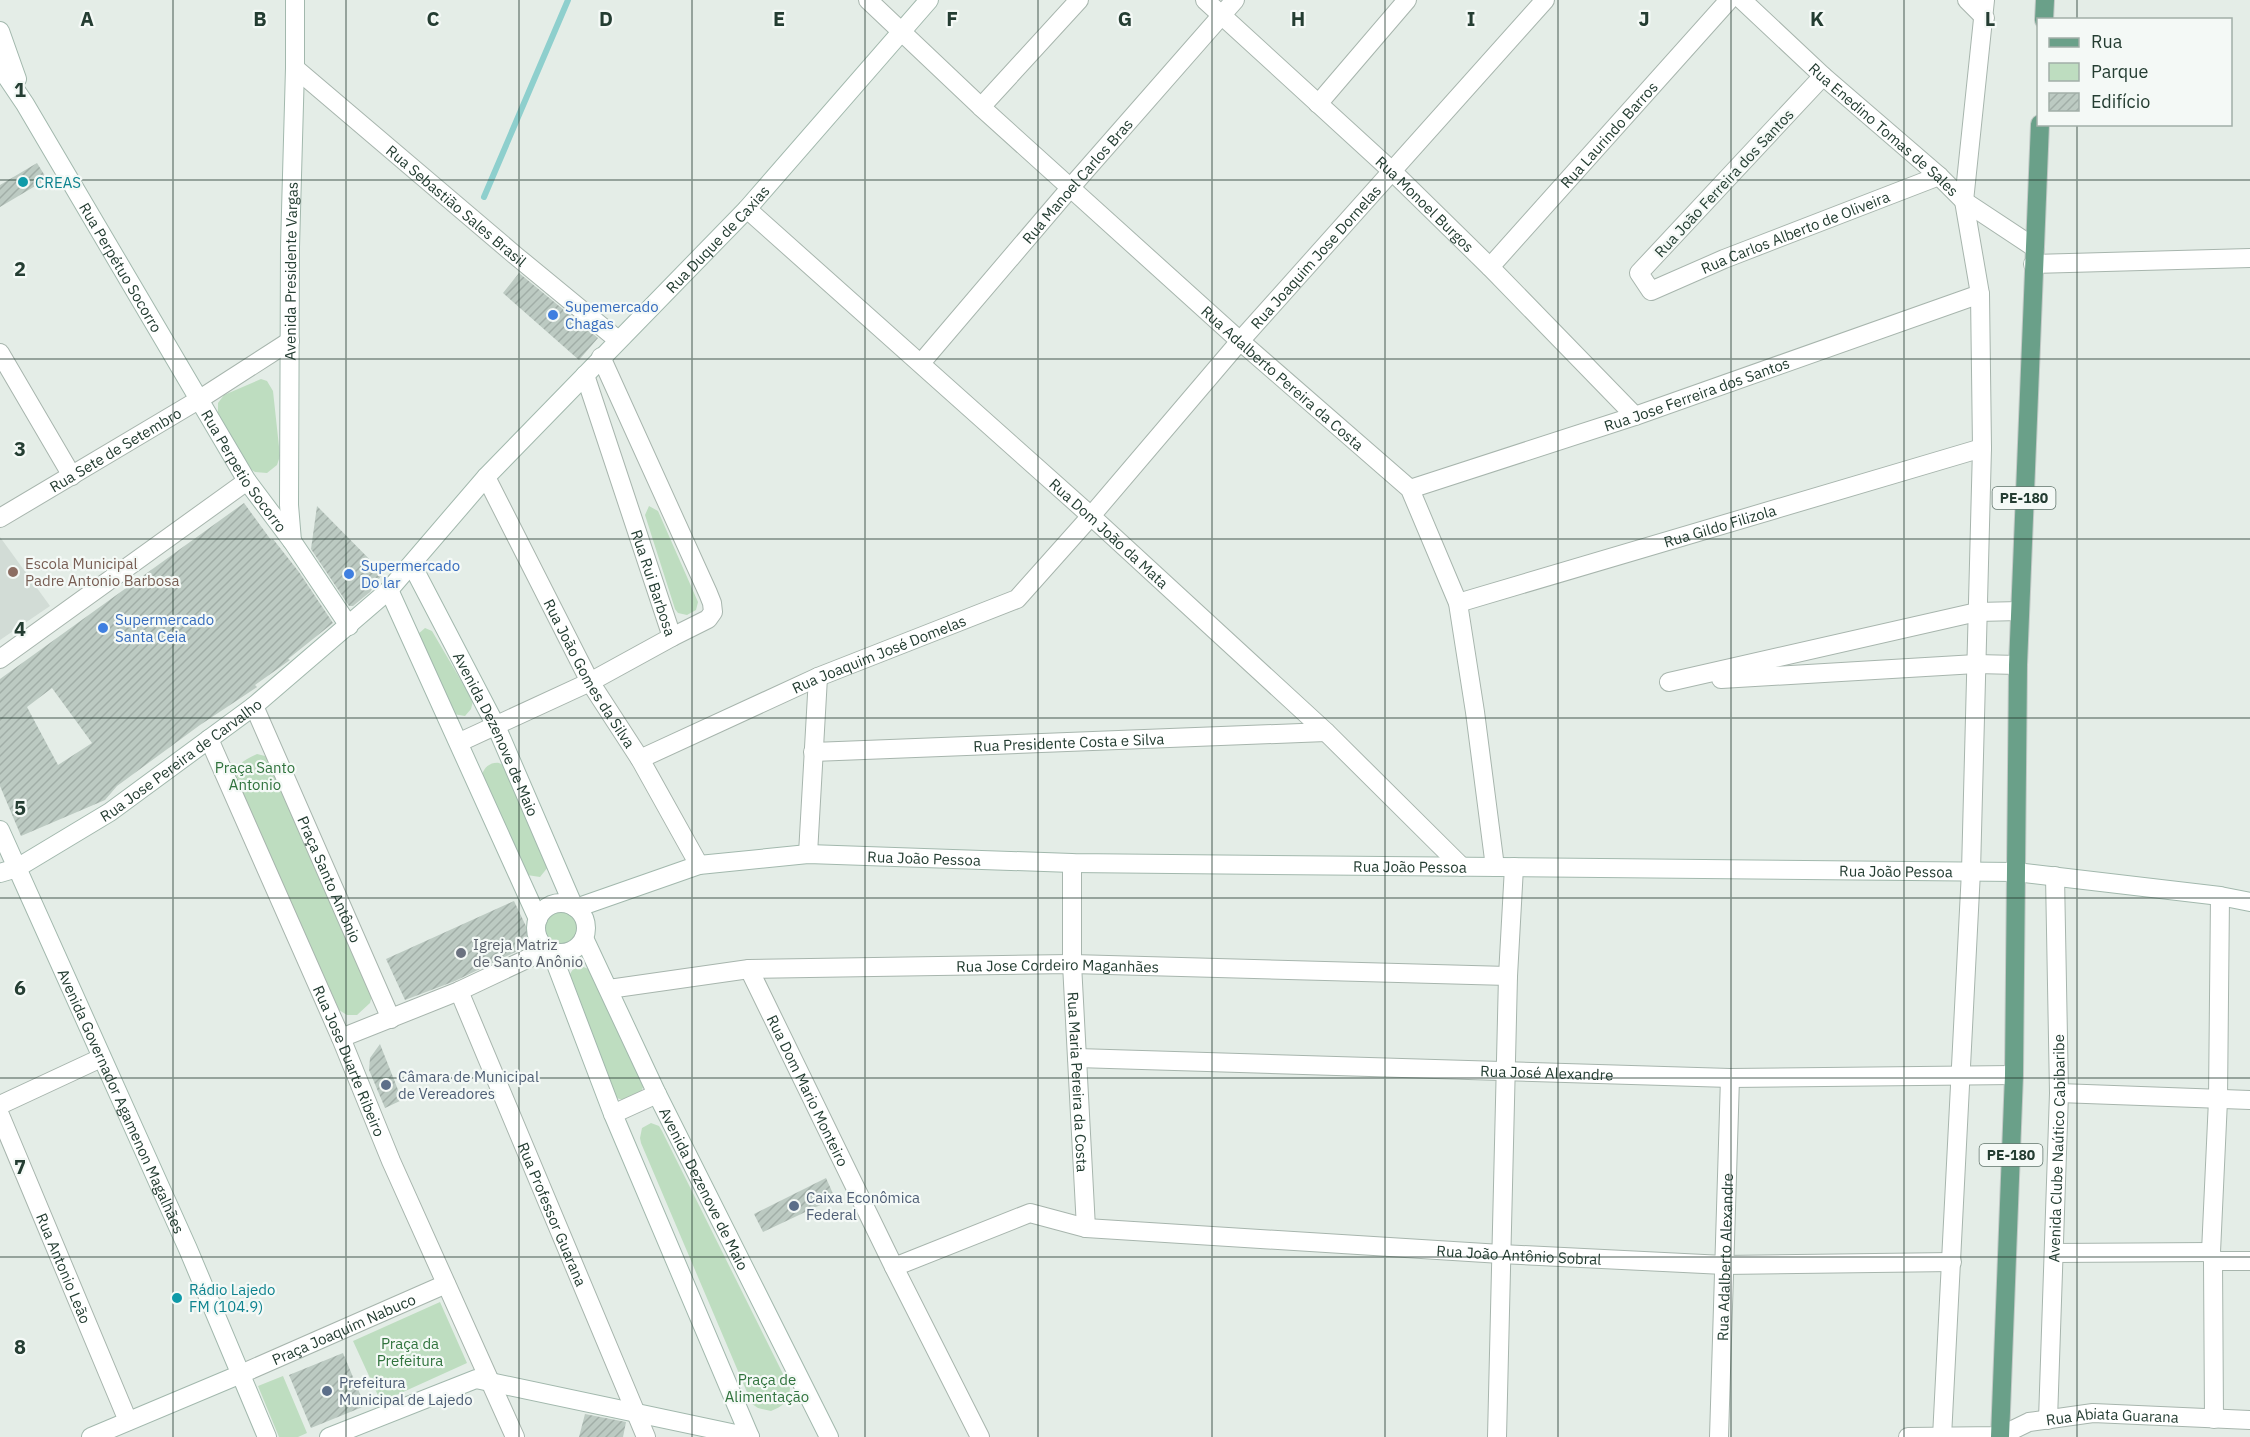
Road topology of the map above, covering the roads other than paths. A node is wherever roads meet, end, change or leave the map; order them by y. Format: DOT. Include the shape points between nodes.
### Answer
graph roads {
  1 [pos="295,0"];
  2 [pos="868,0"];
  3 [pos="929,0"];
  4 [pos="1079,0"];
  5 [pos="1205,0"];
  6 [pos="1235,0"];
  7 [pos="1407,0"];
  8 [pos="1545,0"];
  9 [pos="1729,0"];
  10 [pos="1742,0"];
  11 [pos="1966,0"];
  12 [pos="2045,0"];
  13 [pos="1985,9"];
  14 [pos="1222,15"];
  15 [pos="2044,18"];
  16 [pos="0,31"];
  17 [pos="902,32"];
  18 [pos="0,67"];
  19 [pos="295,68"];
  20 [pos="1823,76"];
  21 [pos="25,104"];
  22 [pos="1318,104"];
  23 [pos="981,107"];
  24 [pos="2040,126"];
  25 [pos="1393,172"];
  26 [pos="1939,176"];
  27 [pos="1071,187"];
  28 [pos="1964,201"];
  29 [pos="747,208"];
  30 [pos="2034,256"];
  31 [pos="2250,258"];
  32 [pos="1490,267"];
  33 [pos="1651,291"];
  34 [pos="1980,294"];
  35 [pos="618,340"];
  36 [pos="290,341"];
  37 [pos="1240,341"];
  38 [pos="0,353"];
  39 [pos="601,357"];
  40 [pos="921,363"];
  41 [pos="585,375"];
  42 [pos="200,399"];
  43 [pos="1635,416"];
  44 [pos="1982,448"];
  45 [pos="72,476"];
  46 [pos="486,477"];
  47 [pos="246,481"];
  48 [pos="1410,489"];
  49 [pos="1091,516"];
  50 [pos="0,519"];
  51 [pos="292,541"];
  52 [pos="412,565"];
  53 [pos="389,590"];
  54 [pos="1458,603"];
  55 [pos="2020,611"];
  56 [pos="1977,612"];
  57 [pos="348,626"];
  58 [pos="672,637"];
  59 [pos="0,659"];
  60 [pos="1976,664"];
  61 [pos="2018,665"];
  62 [pos="818,677"];
  63 [pos="591,682"];
  64 [pos="254,706"];
  65 [pos="496,726"];
  66 [pos="1326,732"];
  67 [pos="209,739"];
  68 [pos="460,742"];
  69 [pos="813,752"];
  70 [pos="640,759"];
  71 [pos="0,830"];
  72 [pos="808,854"];
  73 [pos="1072,863"];
  74 [pos="699,865"];
  75 [pos="1462,867"];
  76 [pos="1494,867"];
  77 [pos="1514,867"];
  78 [pos="8,871"];
  79 [pos="1971,871"];
  80 [pos="2016,872"];
  81 [pos="2055,876"];
  82 [pos="2220,896"];
  83 [pos="2250,902"];
  84 [pos="575,907"];
  85 [pos="538,919"];
  86 [pos="584,938"];
  87 [pos="550,950"];
  88 [pos="1072,964"];
  89 [pos="749,969"];
  90 [pos="1508,976"];
  91 [pos="609,988"];
  92 [pos="459,991"];
  93 [pos="391,1019"];
  94 [pos="341,1038"];
  95 [pos="101,1058"];
  96 [pos="1077,1058"];
  97 [pos="1506,1071"];
  98 [pos="2014,1075"];
  99 [pos="1962,1076"];
  100 [pos="1730,1078"];
  101 [pos="2059,1093"];
  102 [pos="657,1094"];
  103 [pos="2218,1100"];
  104 [pos="2250,1100"];
  105 [pos="0,1105"];
  106 [pos="613,1114"];
  107 [pos="0,1115"];
  108 [pos="1086,1228"];
  109 [pos="2054,1253"];
  110 [pos="1501,1254"];
  111 [pos="2212,1256"];
  112 [pos="2250,1261"];
  113 [pos="1952,1262"];
  114 [pos="1724,1264"];
  115 [pos="894,1267"];
  116 [pos="446,1284"];
  117 [pos="241,1374"];
  118 [pos="490,1381"];
  119 [pos="636,1412"];
  120 [pos="2214,1419"];
  121 [pos="2048,1420"];
  122 [pos="2250,1420"];
  123 [pos="128,1421"];
  124 [pos="1942,1436"];
  125 [pos="2000,1436"];
  126 [pos="91,1437"];
  127 [pos="267,1437"];
  128 [pos="329,1437"];
  129 [pos="515,1437"];
  130 [pos="646,1437"];
  131 [pos="750,1437"];
  132 [pos="829,1437"];
  133 [pos="980,1437"];
  134 [pos="1497,1437"];
  135 [pos="1719,1437"];
  136 [pos="1908,1437"];
  1 -- 19 [label="street, Avenida Presidente Vargas"];
  2 -- 17 [label="street, Rua Adalberto Pereira da Costa"];
  3 -- 17 [label="street, Rua Duque de Caxias"];
  4 -- 23 [label="street"];
  5 -- 14 [label="street, Rua Monoel Burgos"];
  6 -- 14 [label="street, Rua Manoel Carlos Bras"];
  7 -- 22 [label="street"];
  8 -- 25 [label="street, Rua Joaquim Jose Dornelas"];
  9 -- 32 [label="street, Rua Laurindo Barros"];
  10 -- 20 [label="street, Rua Enedino Tomas de Sales"];
  11 -- 13 [label="street"];
  12 -- 15 [label="main road"];
  13 -- 28 [label="street"];
  14 -- 22 [label="street, Rua Monoel Burgos"];
  14 -- 27 [label="street, Rua Manoel Carlos Bras"];
  16 -- 21 [label="street"];
  17 -- 23 [label="street, Rua Adalberto Pereira da Costa"];
  17 -- 29 [label="street, Rua Duque de Caxias"];
  18 -- 21 [label="street"];
  19 -- 35 [label="street, Rua Sebastião Sales Brasil"];
  19 -- 36 [label="street, Avenida Presidente Vargas"];
  20 -- 26 [label="street, Rua Enedino Tomas de Sales"];
  20 -- 33 [label="street, Rua João Ferreira dos Santos" via="1639,273"];
  21 -- 42 [label="street, Rua Perpétuo Socorro"];
  22 -- 25 [label="street, Rua Monoel Burgos"];
  23 -- 27 [label="street, Rua Adalberto Pereira da Costa"];
  24 -- 30 [label="main road, PE-180"];
  25 -- 32 [label="street, Rua Monoel Burgos"];
  25 -- 37 [label="street, Rua Joaquim Jose Dornelas"];
  26 -- 28 [label="street, Rua Enedino Tomas de Sales"];
  26 -- 33 [label="street, Rua Carlos Alberto de Oliveira"];
  27 -- 37 [label="street, Rua Adalberto Pereira da Costa"];
  27 -- 40 [label="street, Rua Manoel Carlos Bras"];
  28 -- 30 [label="street, Rua Enedino Tomas de Sales"];
  28 -- 34 [label="street"];
  29 -- 35 [label="street, Rua Duque de Caxias"];
  29 -- 40 [label="street, Rua Dom João da Mata"];
  30 -- 31 [label="street"];
  30 -- 55 [label="main road, PE-180"];
  32 -- 43 [label="street, Rua Monoel Burgos"];
  34 -- 43 [label="street, Rua Jose Ferreira dos Santos"];
  34 -- 44 [label="street"];
  35 -- 39 [label="street, Rua Duque de Caxias"];
  36 -- 42 [label="street, Rua Sete de Setembro"];
  36 -- 51 [label="street, Avenida Presidente Vargas"];
  37 -- 48 [label="street, Rua Adalberto Pereira da Costa"];
  37 -- 49 [label="street, Rua Joaquim Jose Dornelas"];
  38 -- 45 [label="street"];
  39 -- 41 [label="street, Rua Duque de Caxias"];
  39 -- 58 [label="street" via="712,603 713,612 708,619"];
  40 -- 49 [label="street, Rua Dom João da Mata"];
  41 -- 46 [label="street, Rua Duque de Caxias"];
  41 -- 58 [label="street, Rua Rui Barbosa"];
  42 -- 45 [label="street, Rua Sete de Setembro"];
  42 -- 47 [label="street, Rua Perpetio Socorro"];
  43 -- 48 [label="street, Rua Jose Ferreira dos Santos"];
  44 -- 54 [label="street, Rua Gildo Filizola"];
  44 -- 56 [label="street"];
  45 -- 50 [label="street, Rua Sete de Setembro"];
  46 -- 52 [label="street, Rua Duque de Caxias"];
  46 -- 63 [label="street, Rua João Gomes da Silva"];
  47 -- 51 [label="street, Rua Perpetio Socorro"];
  47 -- 59 [label="street"];
  48 -- 54 [label="street, Rua Adalberto Pereira da Costa"];
  49 -- 62 [label="street, Rua Joaquim José Domelas" via="1017,599"];
  49 -- 66 [label="street, Rua Dom João da Mata"];
  51 -- 57 [label="street, Rua Perpetio Socorro"];
  52 -- 53 [label="street, Rua Duque de Caxias"];
  52 -- 65 [label="street, Avenida Dezenove de Maio"];
  53 -- 57 [label="street, Rua Duque de Caxias"];
  53 -- 68 [label="street"];
  54 -- 76 [label="street, Rua Adalberto Pereira da Costa"];
  55 -- 56 [label="street"];
  55 -- 61 [label="main road, PE-180"];
  56 -- 60 [label="street"];
  56 -- 60 [label="street" via="1669,682"];
  57 -- 64 [label="street, Rua Jose Pereira de Carvalho"];
  58 -- 63 [label="street, Rua Rui Barbosa"];
  60 -- 61 [label="street"];
  60 -- 79 [label="street"];
  61 -- 80 [label="main road, PE-180"];
  62 -- 69 [label="street"];
  62 -- 70 [label="street, Rua Joaquim José Domelas"];
  63 -- 65 [label="street, Rua Rui Barbosa"];
  63 -- 70 [label="street, Rua João Gomes da Silva"];
  64 -- 67 [label="street, Rua Jose Pereira de Carvalho"];
  64 -- 93 [label="street, Praça Santo Antônio"];
  65 -- 68 [label="street, Rua Rui Barbosa"];
  65 -- 84 [label="street, Avenida Dezenove de Maio"];
  66 -- 69 [label="street, Rua Presidente Costa e Silva"];
  66 -- 75 [label="street, Rua Dom João da Mata"];
  67 -- 78 [label="street, Rua Jose Pereira de Carvalho" via="110,812"];
  67 -- 94 [label="street, Rua Jose Duarte Ribeiro"];
  68 -- 85 [label="street"];
  69 -- 72 [label="street"];
  70 -- 74 [label="street, Rua João Gomes da Silva"];
  71 -- 78 [label="street, Avenida Governador Agamenon Magalhães"];
  72 -- 73 [label="street, Rua João Pessoa"];
  72 -- 74 [label="street, Rua João Pessoa"];
  73 -- 75 [label="street, Rua João Pessoa"];
  73 -- 88 [label="street, Rua Maria Pereira da Costa"];
  74 -- 84 [label="street, Rua João Pessoa"];
  75 -- 76 [label="street, Rua João Pessoa"];
  76 -- 77 [label="street, Rua João Pessoa"];
  77 -- 79 [label="street, Rua João Pessoa"];
  77 -- 90 [label="street"];
  78 -- 95 [label="street, Avenida Governador Agamenon Magalhães"];
  79 -- 80 [label="street, Rua João Pessoa"];
  79 -- 99 [label="street"];
  80 -- 81 [label="street, Rua João Pessoa"];
  80 -- 98 [label="main road, PE-180"];
  81 -- 82 [label="street, Rua João Pessoa"];
  81 -- 101 [label="street, Avenida Clube Naútico Cabibaribe"];
  82 -- 83 [label="street, Rua João Pessoa"];
  82 -- 103 [label="street"];
  84 -- 85 [label="street" via="553,904"];
  84 -- 86 [label="street" via="585,920"];
  85 -- 87 [label="street" via="537,936"];
  86 -- 87 [label="street" via="571,951"];
  86 -- 91 [label="street, Avenida Dezenove de Maio"];
  87 -- 92 [label="street"];
  87 -- 106 [label="street"];
  88 -- 89 [label="street, Rua Jose Cordeiro Maganhães"];
  88 -- 90 [label="street, Rua Jose Cordeiro Maganhães"];
  88 -- 96 [label="street, Rua Maria Pereira da Costa"];
  89 -- 91 [label="street, Rua Jose Cordeiro Maganhães"];
  89 -- 115 [label="street, Rua Dom Mario Monteiro"];
  90 -- 97 [label="street"];
  91 -- 102 [label="street, Avenida Dezenove de Maio"];
  92 -- 93 [label="street"];
  92 -- 119 [label="street, Rua Professor Guarana"];
  93 -- 94 [label="street"];
  94 -- 116 [label="street, Rua Jose Duarte Ribeiro"];
  95 -- 105 [label="street"];
  95 -- 117 [label="street, Avenida Governador Agamenon Magalhães"];
  96 -- 97 [label="street, Rua José Alexandre"];
  96 -- 108 [label="street, Rua Maria Pereira da Costa"];
  97 -- 100 [label="street, Rua José Alexandre"];
  97 -- 110 [label="street"];
  98 -- 99 [label="street, Rua José Alexandre"];
  98 -- 125 [label="main road, PE-180"];
  99 -- 100 [label="street, Rua José Alexandre"];
  99 -- 113 [label="street"];
  100 -- 114 [label="street, Rua Adalberto Alexandre"];
  101 -- 103 [label="street"];
  101 -- 109 [label="street, Avenida Clube Naútico Cabibaribe"];
  102 -- 106 [label="street"];
  102 -- 132 [label="street, Avenida Dezenove de Maio"];
  103 -- 104 [label="street"];
  103 -- 111 [label="street"];
  106 -- 131 [label="street"];
  107 -- 123 [label="street, Rua Antonio Leão"];
  108 -- 110 [label="street, Rua João Antônio Sobral"];
  108 -- 115 [label="street, Rua João Antônio Sobral" via="1030,1213"];
  109 -- 111 [label="street"];
  109 -- 121 [label="street, Avenida Clube Naútico Cabibaribe"];
  110 -- 114 [label="street, Rua João Antônio Sobral"];
  110 -- 134 [label="street"];
  111 -- 112 [label="street"];
  111 -- 120 [label="street"];
  113 -- 114 [label="street, Rua João Antônio Sobral"];
  113 -- 124 [label="street"];
  114 -- 135 [label="street, Rua Adalberto Alexandre"];
  115 -- 133 [label="street, Rua Dom Mario Monteiro"];
  116 -- 117 [label="street, Praça Joaquim Nabuco"];
  116 -- 118 [label="street, Rua Jose Duarte Ribeiro"];
  117 -- 123 [label="street, Praça Joaquim Nabuco"];
  117 -- 127 [label="street, Avenida Governador Agamenon Magalhães"];
  118 -- 119 [label="street"];
  118 -- 128 [label="street" via="476,1379"];
  118 -- 129 [label="street, Rua Jose Duarte Ribeiro"];
  119 -- 130 [label="street, Rua Professor Guarana"];
  119 -- 131 [label="street"];
  120 -- 121 [label="street, Rua Abiata Guarana" via="2093,1413"];
  120 -- 122 [label="street, Rua Abiata Guarana"];
  121 -- 125 [label="street, Rua Abiata Guarana" via="2029,1422"];
  123 -- 126 [label="street, Praça Joaquim Nabuco"];
  124 -- 125 [label="street, Rua Abiata Guarana"];
  124 -- 136 [label="street, Rua Abiata Guarana"];
}
